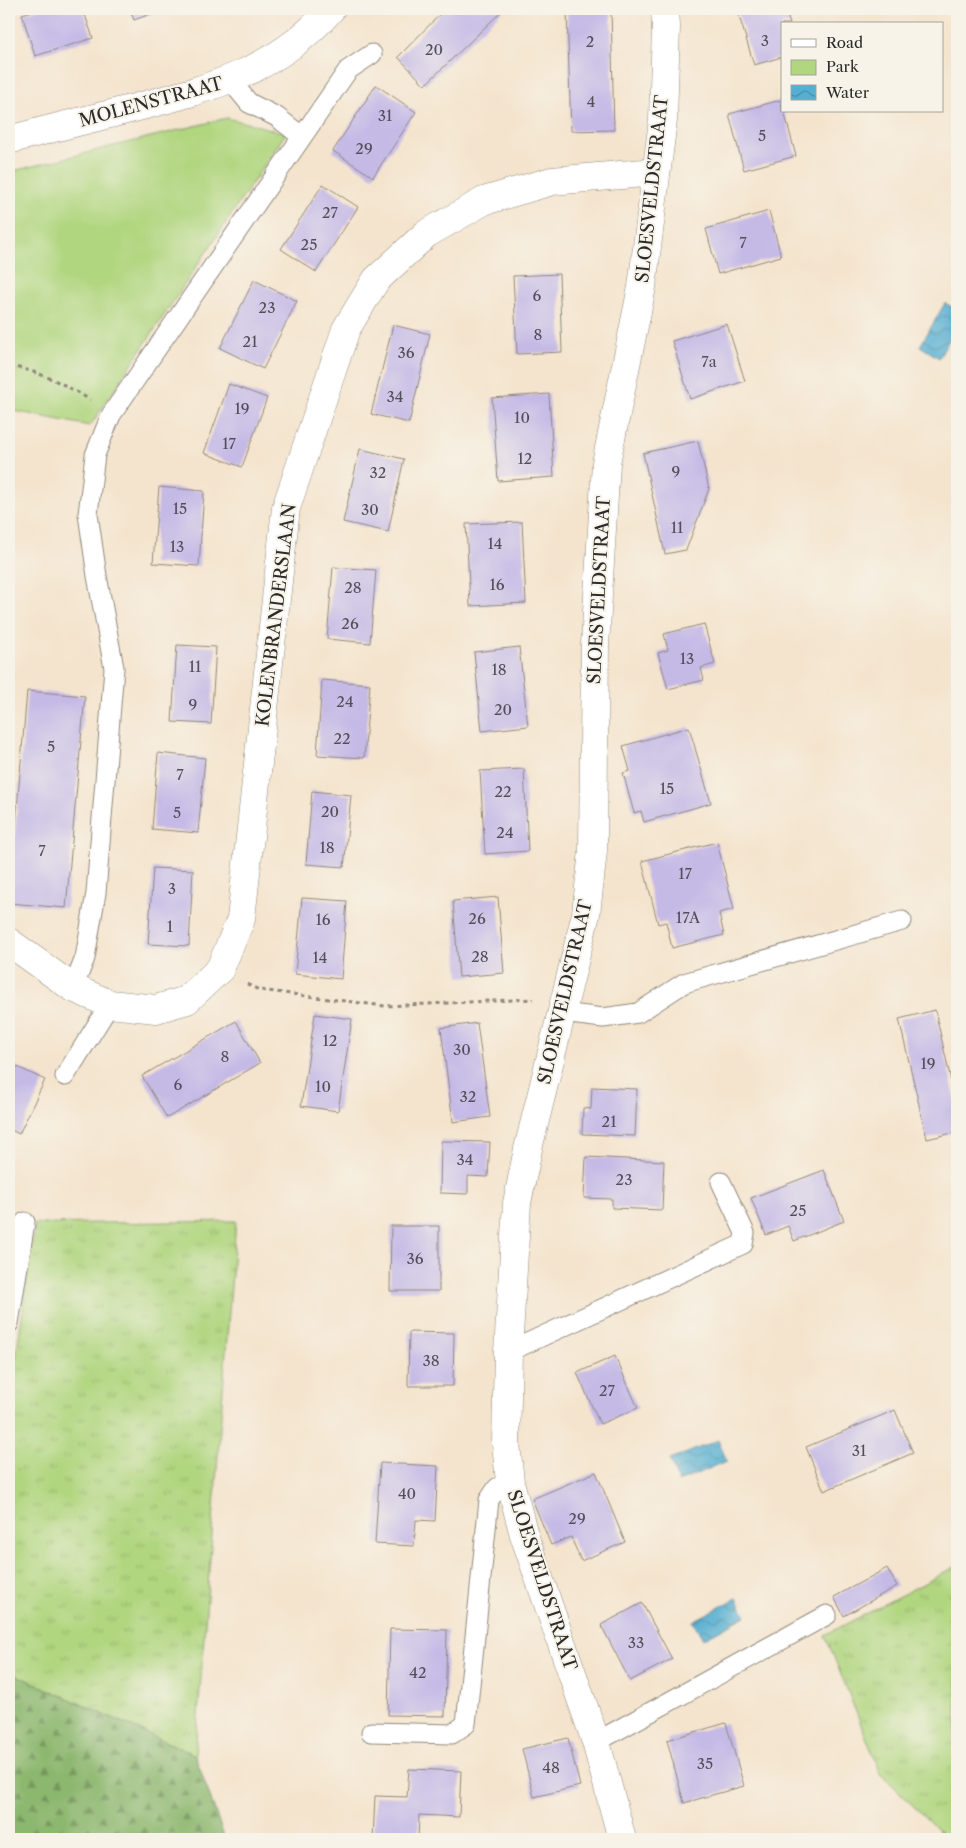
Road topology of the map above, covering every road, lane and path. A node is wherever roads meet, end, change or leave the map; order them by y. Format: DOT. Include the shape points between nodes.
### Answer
graph roads {
  1 [pos="331,9"];
  2 [pos="665,9"];
  3 [pos="372,54"];
  4 [pos="230,80"];
  5 [pos="302,136"];
  6 [pos="9,140"];
  7 [pos="656,172"];
  8 [pos="9,366"];
  9 [pos="111,415"];
  10 [pos="902,920"];
  11 [pos="9,942"];
  12 [pos="220,969"];
  13 [pos="73,988"];
  14 [pos="110,1004"];
  15 [pos="563,1008"];
  16 [pos="65,1076"];
  17 [pos="722,1182"];
  18 [pos="25,1222"];
  19 [pos="9,1323"];
  20 [pos="508,1352"];
  21 [pos="510,1482"];
  22 [pos="827,1615"];
  23 [pos="371,1732"];
  24 [pos="596,1742"];
  25 [pos="622,1839"];
  1 -- 4 [label="street, MOLENSTRAAT" via="288,49"];
  2 -- 7 [label="street, SLOESVELDSTRAAT" via="663,120"];
  3 -- 5 [label="lane" via="348,70"];
  4 -- 5 [label="lane" via="248,103 277,117"];
  4 -- 6 [label="street, MOLENSTRAAT"];
  5 -- 9 [label="lane"];
  7 -- 12 [label="street, KOLENBRANDERSLAAN" via="552,181 484,200 426,234 376,280 346,329 286,508 241,919"];
  7 -- 15 [label="street, SLOESVELDSTRAAT" via="642,287 606,463 595,644 593,852 586,914"];
  8 -- 9 [label="path" via="66,384"];
  9 -- 13 [label="lane" via="96,455 88,514 114,668 96,893 85,958"];
  10 -- 15 [label="lane" via="684,983 638,1012 603,1018"];
  11 -- 13 [label="street, KOLENBRANDERSLAAN"];
  12 -- 14 [label="street, KOLENBRANDERSLAAN" via="187,1000 156,1009"];
  12 -- 15 [label="path" via="260,990 385,1006 546,998"];
  13 -- 14 [label="street, KOLENBRANDERSLAAN"];
  14 -- 16 [label="lane"];
  15 -- 20 [label="street, SLOESVELDSTRAAT" via="517,1203"];
  17 -- 20 [label="lane" via="745,1233 743,1244"];
  18 -- 19 [label="lane"];
  20 -- 21 [label="street, SLOESVELDSTRAAT" via="506,1443"];
  21 -- 23 [label="lane" via="498,1488 490,1500 466,1724 452,1734"];
  21 -- 24 [label="street, SLOESVELDSTRAAT" via="524,1535"];
  22 -- 24 [label="lane"];
  24 -- 25 [label="street, SLOESVELDSTRAAT"];
}
